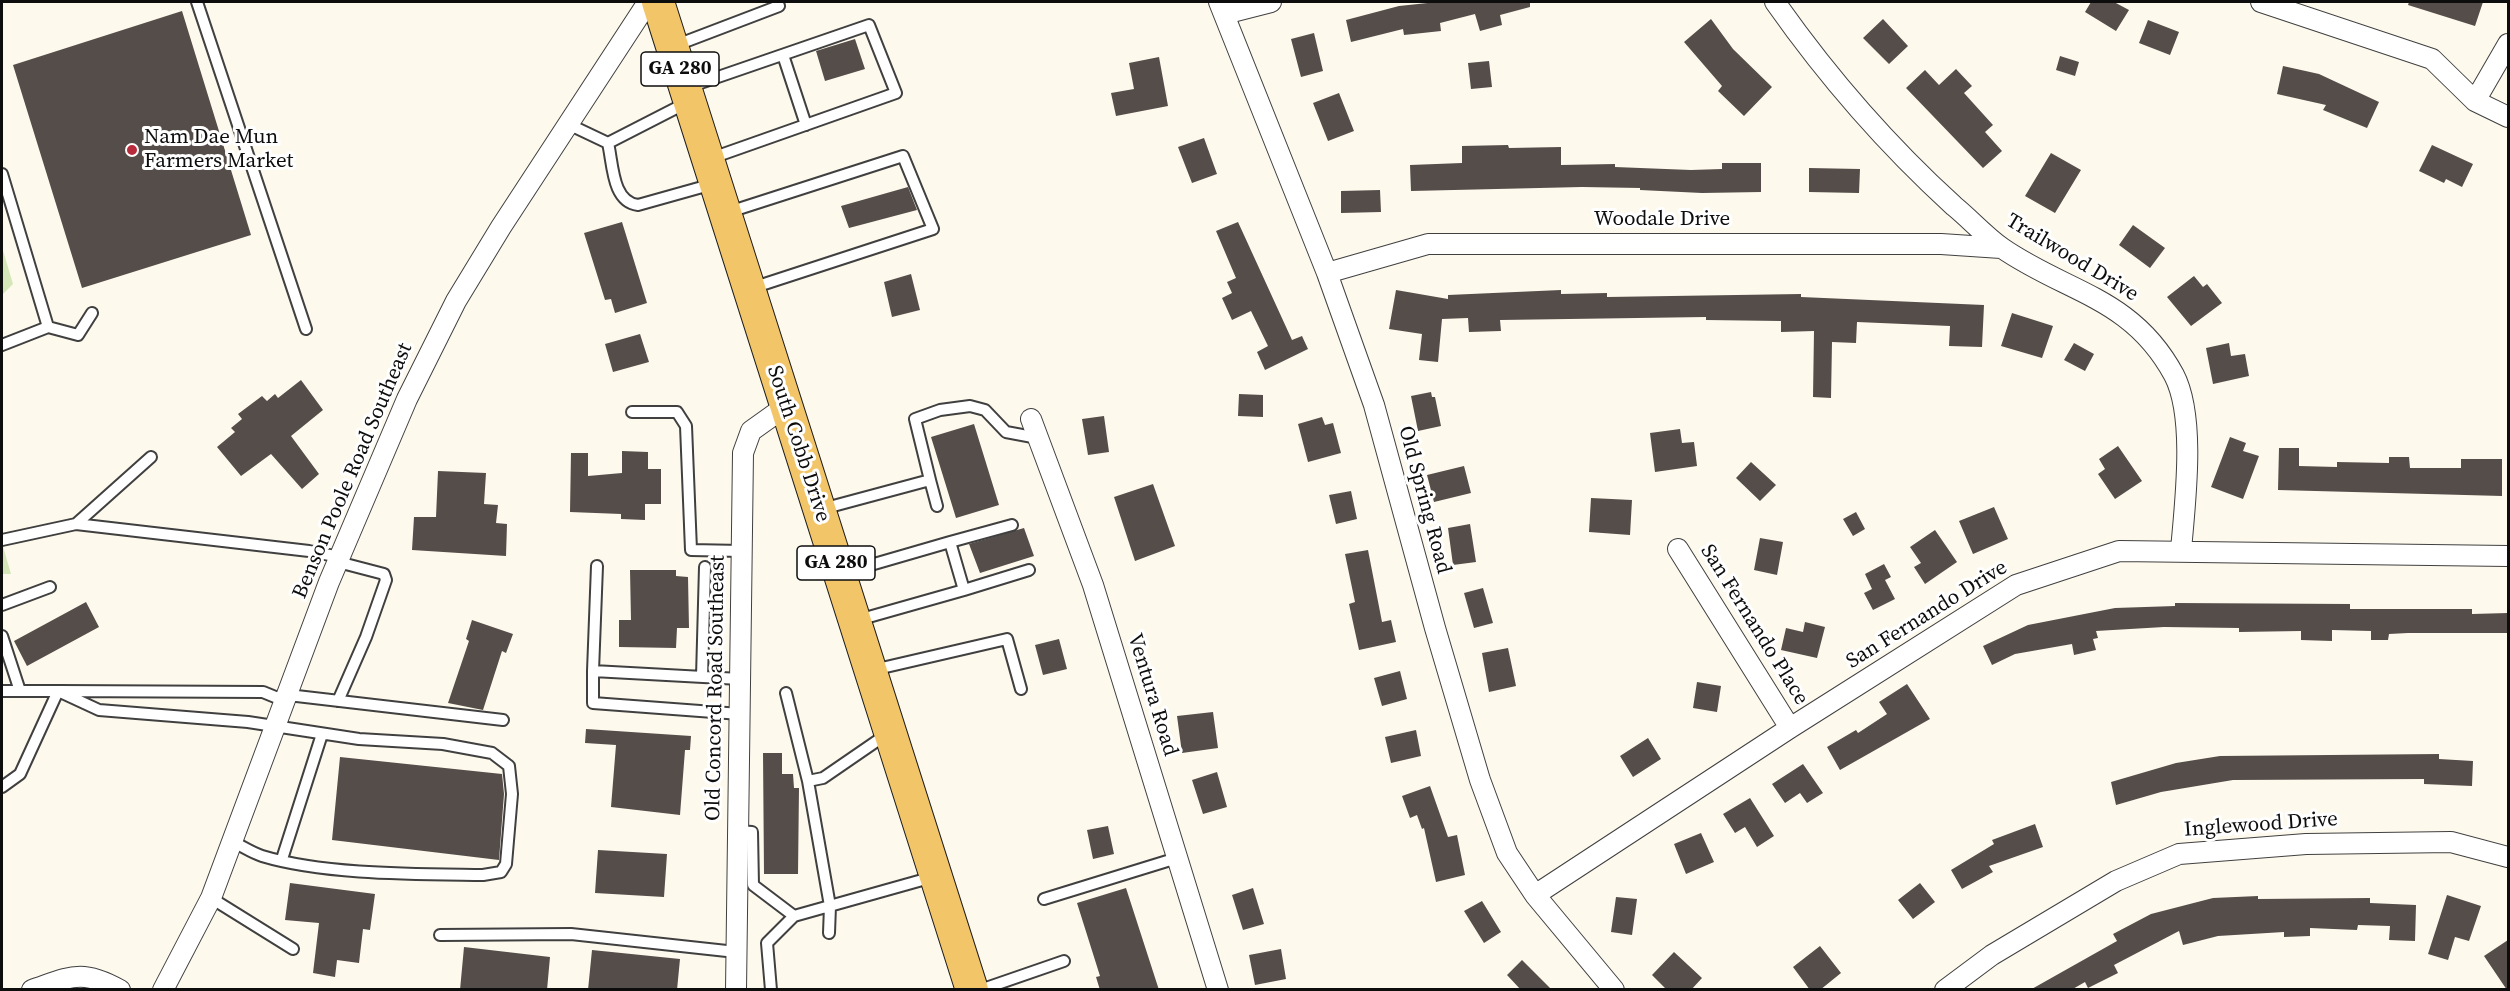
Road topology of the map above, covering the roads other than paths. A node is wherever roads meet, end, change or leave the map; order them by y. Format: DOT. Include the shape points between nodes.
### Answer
graph roads {
  1 [pos="197,2"];
  2 [pos="648,2"];
  3 [pos="658,2"];
  4 [pos="777,2"];
  5 [pos="1271,2"];
  6 [pos="1775,2"];
  7 [pos="2261,2"];
  8 [pos="1222,8"];
  9 [pos="2508,44"];
  10 [pos="672,46"];
  11 [pos="783,55"];
  12 [pos="688,94"];
  13 [pos="2475,100"];
  14 [pos="2508,117"];
  15 [pos="568,123"];
  16 [pos="806,125"];
  17 [pos="608,142"];
  18 [pos="713,171"];
  19 [pos="2,174"];
  20 [pos="725,213"];
  21 [pos="2001,248"];
  22 [pos="1327,273"];
  23 [pos="749,290"];
  24 [pos="92,313"];
  25 [pos="48,327"];
  26 [pos="306,329"];
  27 [pos="2,345"];
  28 [pos="786,406"];
  29 [pos="632,412"];
  30 [pos="1031,419"];
  31 [pos="1038,438"];
  32 [pos="151,457"];
  33 [pos="930,480"];
  34 [pos="937,506"];
  35 [pos="819,510"];
  36 [pos="76,524"];
  37 [pos="1012,525"];
  38 [pos="2,540"];
  39 [pos="950,542"];
  40 [pos="1678,549"];
  41 [pos="2181,550"];
  42 [pos="742,551"];
  43 [pos="2508,556"];
  44 [pos="339,560"];
  45 [pos="597,566"];
  46 [pos="705,567"];
  47 [pos="1029,570"];
  48 [pos="839,574"];
  49 [pos="50,587"];
  50 [pos="964,590"];
  51 [pos="2,605"];
  52 [pos="854,621"];
  53 [pos="2,636"];
  54 [pos="593,671"];
  55 [pos="870,671"];
  56 [pos="702,677"];
  57 [pos="740,679"];
  58 [pos="1021,689"];
  59 [pos="2,691"];
  60 [pos="20,691"];
  61 [pos="58,691"];
  62 [pos="786,693"];
  63 [pos="287,698"];
  64 [pos="338,701"];
  65 [pos="740,714"];
  66 [pos="503,720"];
  67 [pos="276,728"];
  68 [pos="1790,728"];
  69 [pos="890,732"];
  70 [pos="322,734"];
  71 [pos="808,781"];
  72 [pos="2,787"];
  73 [pos="738,831"];
  74 [pos="233,842"];
  75 [pos="2508,857"];
  76 [pos="1177,858"];
  77 [pos="282,859"];
  78 [pos="936,877"];
  79 [pos="1534,895"];
  80 [pos="211,898"];
  81 [pos="1044,899"];
  82 [pos="830,906"];
  83 [pos="795,916"];
  84 [pos="828,933"];
  85 [pos="440,935"];
  86 [pos="293,949"];
  87 [pos="736,952"];
  88 [pos="1064,961"];
  89 [pos="32,990"];
  90 [pos="120,990"];
  91 [pos="163,990"];
  92 [pos="736,990"];
  93 [pos="771,990"];
  94 [pos="972,990"];
  95 [pos="980,990"];
  96 [pos="1218,990"];
  97 [pos="1614,990"];
  98 [pos="1945,990"];
  1 -- 26 [label="lane"];
  2 -- 15 [label="street, Benson Poole Road Southeast"];
  3 -- 10 [label="main road, South Cobb Drive / GA 280"];
  4 -- 10 [label="lane" via="779,6"];
  5 -- 8 [label="street"];
  6 -- 21 [label="street, Trailwood Drive" via="1844,91 1910,165"];
  7 -- 13 [label="street" via="2432,59"];
  8 -- 22 [label="street, Old Spring Road"];
  9 -- 13 [label="street"];
  10 -- 12 [label="main road, South Cobb Drive / GA 280"];
  11 -- 12 [label="lane"];
  11 -- 16 [label="lane"];
  11 -- 16 [label="lane" via="869,25 896,93"];
  12 -- 17 [label="lane"];
  12 -- 18 [label="main road, South Cobb Drive / GA 280"];
  13 -- 14 [label="street"];
  15 -- 17 [label="lane"];
  15 -- 44 [label="street, Benson Poole Road Southeast" via="456,301 407,399"];
  16 -- 18 [label="lane"];
  17 -- 18 [label="lane" via="621,198 629,204 638,205"];
  18 -- 20 [label="main road, South Cobb Drive / GA 280"];
  19 -- 25 [label="lane"];
  20 -- 23 [label="main road, South Cobb Drive / GA 280"];
  20 -- 23 [label="lane" via="903,156 933,229"];
  21 -- 22 [label="street, Woodale Drive" via="1941,244 1428,244"];
  21 -- 41 [label="street, Trailwood Drive" via="2119,310 2150,339 2175,377 2184,416 2188,465"];
  22 -- 79 [label="street, Old Spring Road" via="1374,405 1480,780 1507,853"];
  23 -- 28 [label="main road, South Cobb Drive / GA 280"];
  24 -- 25 [label="lane" via="78,336"];
  25 -- 27 [label="lane"];
  28 -- 35 [label="main road, South Cobb Drive / GA 280"];
  28 -- 42 [label="street, Old Concord Road Southeast" via="751,431 743,453"];
  29 -- 42 [label="lane" via="677,412 684,419 691,550"];
  30 -- 31 [label="street, Ventura Road"];
  31 -- 33 [label="lane" via="1006,432 985,410 970,406 940,410 915,419"];
  31 -- 76 [label="street, Ventura Road" via="1092,585"];
  32 -- 36 [label="lane"];
  33 -- 34 [label="lane"];
  33 -- 35 [label="lane"];
  35 -- 48 [label="main road, South Cobb Drive / GA 280"];
  36 -- 38 [label="lane"];
  36 -- 44 [label="lane" via="309,551"];
  37 -- 39 [label="lane"];
  39 -- 48 [label="lane"];
  39 -- 50 [label="lane"];
  40 -- 68 [label="street, San Fernando Place"];
  41 -- 43 [label="street, San Fernando Drive"];
  41 -- 68 [label="street, San Fernando Drive" via="2118,551 2016,585"];
  42 -- 57 [label="street, Old Concord Road Southeast"];
  44 -- 63 [label="street, Benson Poole Road Southeast"];
  44 -- 64 [label="lane" via="384,574 386,580"];
  45 -- 54 [label="lane"];
  46 -- 56 [label="lane"];
  47 -- 50 [label="lane"];
  48 -- 52 [label="main road, South Cobb Drive / GA 280"];
  49 -- 51 [label="lane"];
  50 -- 52 [label="lane"];
  52 -- 55 [label="main road, South Cobb Drive / GA 280"];
  53 -- 60 [label="lane"];
  54 -- 56 [label="lane"];
  54 -- 65 [label="lane" via="593,703"];
  55 -- 58 [label="lane" via="1007,639"];
  55 -- 69 [label="main road, South Cobb Drive / GA 280"];
  56 -- 57 [label="lane"];
  57 -- 65 [label="street, Old Concord Road Southeast"];
  59 -- 60 [label="lane"];
  60 -- 61 [label="lane"];
  61 -- 63 [label="lane" via="263,692"];
  61 -- 67 [label="lane" via="99,710 248,722"];
  61 -- 72 [label="lane" via="20,774"];
  62 -- 71 [label="lane"];
  63 -- 64 [label="lane"];
  63 -- 67 [label="street, Benson Poole Road Southeast"];
  64 -- 66 [label="lane"];
  65 -- 73 [label="street, Old Concord Road Southeast"];
  67 -- 70 [label="lane"];
  67 -- 74 [label="street, Benson Poole Road Southeast"];
  68 -- 79 [label="street, San Fernando Drive"];
  69 -- 71 [label="lane" via="823,778"];
  69 -- 78 [label="main road, South Cobb Drive / GA 280"];
  70 -- 77 [label="lane"];
  70 -- 77 [label="lane" via="443,744 498,757 509,766 512,794 506,864 501,872 483,875 429,874"];
  71 -- 82 [label="lane"];
  73 -- 83 [label="lane" via="752,832 753,885"];
  73 -- 87 [label="street, Old Concord Road Southeast"];
  74 -- 77 [label="lane" via="261,855"];
  74 -- 80 [label="street, Benson Poole Road Southeast"];
  75 -- 98 [label="street, Inglewood Drive" via="2451,842 2306,844 2179,854 2116,881 1992,956"];
  76 -- 81 [label="lane"];
  76 -- 96 [label="street, Ventura Road"];
  78 -- 82 [label="lane"];
  78 -- 94 [label="main road, South Cobb Drive / GA 280"];
  79 -- 97 [label="street, Old Spring Road"];
  80 -- 86 [label="lane"];
  80 -- 91 [label="street, Benson Poole Road Southeast"];
  82 -- 83 [label="lane"];
  82 -- 84 [label="lane"];
  83 -- 93 [label="lane" via="767,944"];
  85 -- 87 [label="lane" via="571,934"];
  87 -- 92 [label="street, Old Concord Road Southeast"];
  88 -- 95 [label="lane"];
  89 -- 90 [label="street" via="64,977 80,976"];
}
